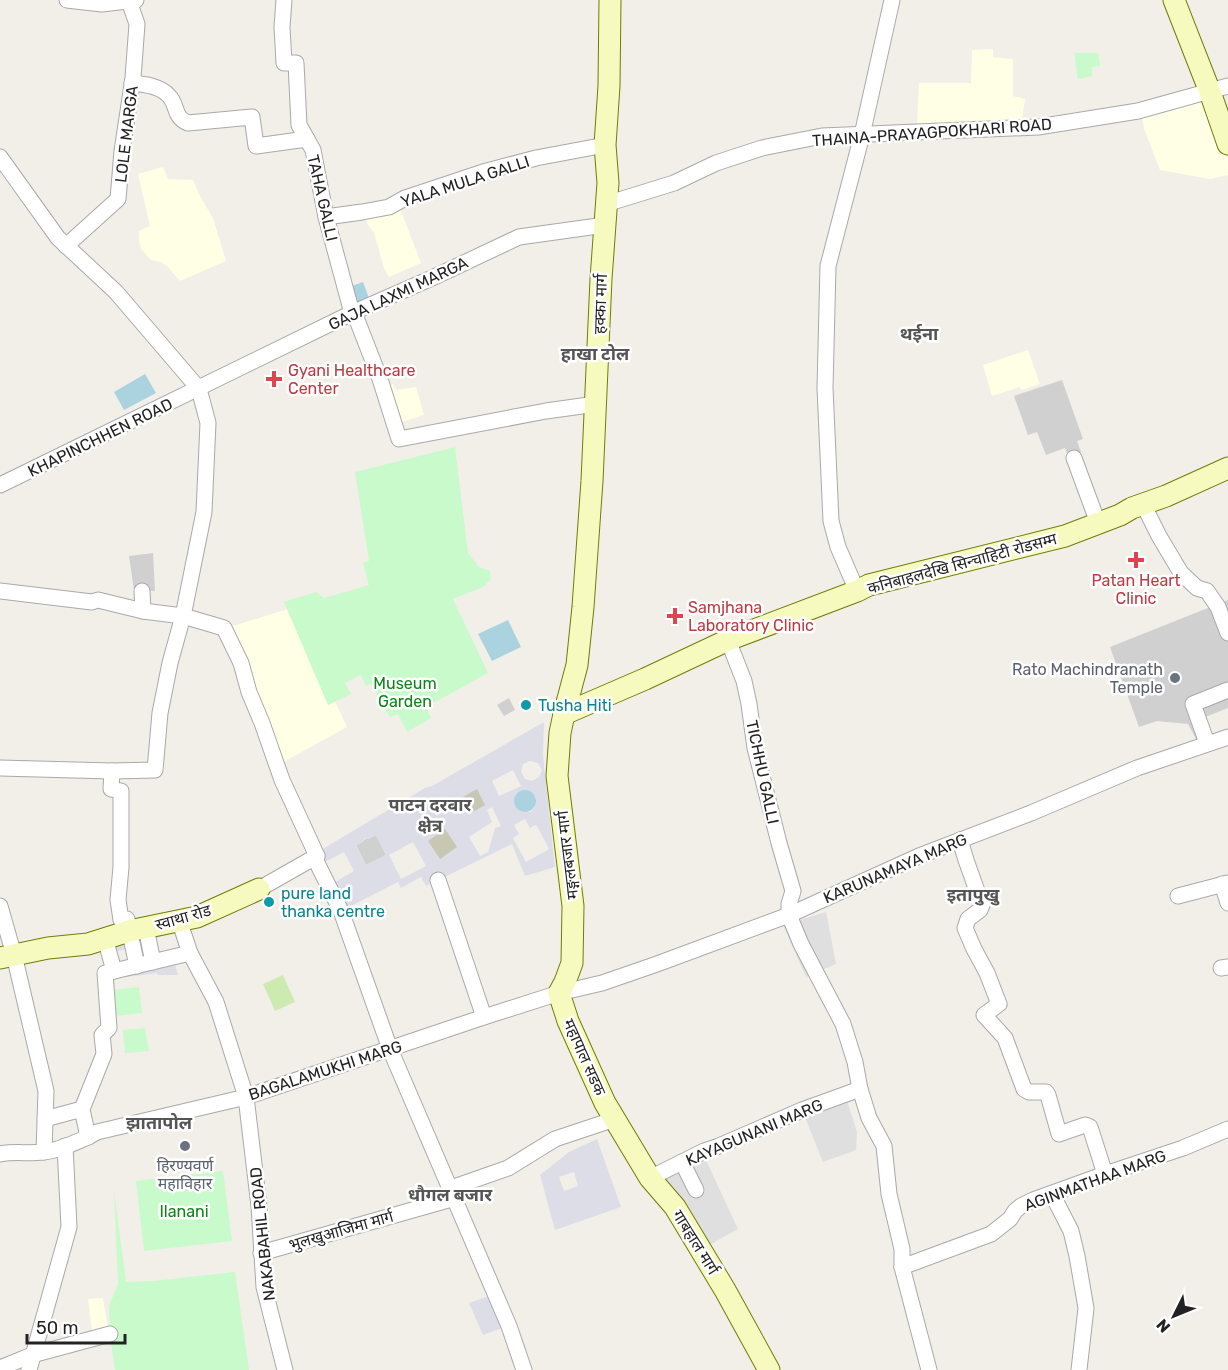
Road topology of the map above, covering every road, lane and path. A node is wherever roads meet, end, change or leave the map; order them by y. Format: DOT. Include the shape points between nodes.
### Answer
graph roads {
  1 [pos="67,0"];
  2 [pos="284,0"];
  3 [pos="610,0"];
  4 [pos="892,0"];
  5 [pos="1174,0"];
  6 [pos="133,1"];
  7 [pos="132,83"];
  8 [pos="1219,89"];
  9 [pos="861,135"];
  10 [pos="307,139"];
  11 [pos="1228,144"];
  12 [pos="605,145"];
  13 [pos="0,157"];
  14 [pos="606,204"];
  15 [pos="326,217"];
  16 [pos="605,225"];
  17 [pos="66,246"];
  18 [pos="352,313"];
  19 [pos="200,388"];
  20 [pos="596,404"];
  21 [pos="1074,458"];
  22 [pos="1228,468"];
  23 [pos="0,485"];
  24 [pos="1143,504"];
  25 [pos="1098,523"];
  26 [pos="0,591"];
  27 [pos="142,591"];
  28 [pos="857,591"];
  29 [pos="143,611"];
  30 [pos="183,616"];
  31 [pos="1228,633"];
  32 [pos="728,640"];
  33 [pos="1228,690"];
  34 [pos="564,714"];
  35 [pos="1228,736"];
  36 [pos="1207,743"];
  37 [pos="0,768"];
  38 [pos="112,771"];
  39 [pos="131,771"];
  40 [pos="121,791"];
  41 [pos="960,840"];
  42 [pos="317,856"];
  43 [pos="438,880"];
  44 [pos="1225,883"];
  45 [pos="259,888"];
  46 [pos="1178,896"];
  47 [pos="1228,903"];
  48 [pos="0,906"];
  49 [pos="789,910"];
  50 [pos="179,920"];
  51 [pos="122,931"];
  52 [pos="190,953"];
  53 [pos="7,956"];
  54 [pos="153,962"];
  55 [pos="137,966"];
  56 [pos="114,971"];
  57 [pos="560,993"];
  58 [pos="484,1017"];
  59 [pos="390,1049"];
  60 [pos="860,1089"];
  61 [pos="246,1097"];
  62 [pos="82,1109"];
  63 [pos="45,1119"];
  64 [pos="615,1119"];
  65 [pos="1228,1129"];
  66 [pos="88,1137"];
  67 [pos="65,1146"];
  68 [pos="44,1152"];
  69 [pos="0,1154"];
  70 [pos="682,1162"];
  71 [pos="1105,1174"];
  72 [pos="650,1178"];
  73 [pos="696,1190"];
  74 [pos="453,1193"];
  75 [pos="1052,1194"];
  76 [pos="261,1253"];
  77 [pos="902,1268"];
  78 [pos="110,1334"];
  79 [pos="30,1362"];
  80 [pos="0,1368"];
  81 [pos="285,1370"];
  82 [pos="524,1370"];
  83 [pos="769,1370"];
  84 [pos="929,1370"];
  85 [pos="1079,1370"];
  1 -- 6 [label="street" via="102,4"];
  2 -- 10 [label="street, TAHA GALLI" via="284,63 296,63 299,125"];
  3 -- 12 [label="main road, हक्का मार्ग"];
  4 -- 9 [label="street"];
  5 -- 8 [label="main road"];
  6 -- 7 [label="street, LOLE MARGA" via="137,24"];
  7 -- 10 [label="street" via="170,96 177,114 188,123 252,117 256,146"];
  7 -- 17 [label="street, LOLE MARGA" via="118,199"];
  8 -- 9 [label="street, THAINA-PRAYAGPOKHARI ROAD" via="1138,111 1038,127"];
  8 -- 11 [label="main road"];
  9 -- 14 [label="street, THAINA-PRAYAGPOKHARI ROAD" via="822,136 762,148 716,163 674,183"];
  9 -- 28 [label="street" via="828,266 826,329 831,521"];
  10 -- 15 [label="street, TAHA GALLI" via="313,150"];
  12 -- 14 [label="main road, हक्का मार्ग"];
  12 -- 15 [label="street, YALA MULA GALLI" via="483,172 389,207"];
  13 -- 17 [label="street"];
  14 -- 16 [label="main road, हक्का मार्ग"];
  15 -- 18 [label="street, TAHA GALLI"];
  16 -- 18 [label="street, GAJA LAXMI MARGA" via="519,237"];
  16 -- 20 [label="main road, हक्का मार्ग"];
  17 -- 19 [label="street" via="116,292"];
  18 -- 19 [label="street, GAJA LAXMI MARGA"];
  18 -- 20 [label="street, TAHA GALLI" via="380,379 399,439"];
  19 -- 23 [label="street, KHAPINCHHEN ROAD"];
  19 -- 30 [label="street" via="208,423 204,512"];
  20 -- 34 [label="main road, हक्का मार्ग" via="577,665"];
  21 -- 25 [label="street"];
  22 -- 24 [label="main road, कनिबाहलदेखि सिन्चाहिटी रोडसम्म"];
  24 -- 25 [label="main road, कनिबाहलदेखि सिन्चाहिटी रोडसम्म"];
  24 -- 31 [label="street" via="1181,573 1197,588 1207,591"];
  25 -- 28 [label="main road, कनिबाहलदेखि सिन्चाहिटी रोडसम्म" via="1065,536"];
  26 -- 29 [label="street" via="98,600"];
  27 -- 29 [label="street"];
  28 -- 32 [label="main road, कनिबाहलदेखि सिन्चाहिटी रोडसम्म"];
  29 -- 30 [label="street"];
  30 -- 39 [label="street" via="160,713 155,770"];
  30 -- 42 [label="street" via="224,628 241,663 282,780"];
  32 -- 34 [label="main road, कनिबाहलदेखि सिन्चाहिटी रोडसम्म"];
  32 -- 49 [label="street, TICHHU GALLI" via="744,681 755,748 793,891"];
  33 -- 36 [label="street" via="1193,704"];
  34 -- 57 [label="main road, मङ्गलबजार मार्ग" via="557,776 573,934 572,963"];
  35 -- 36 [label="street, KARUNAMAYA MARG"];
  36 -- 41 [label="street, KARUNAMAYA MARG"];
  37 -- 38 [label="street"];
  38 -- 39 [label="street"];
  38 -- 40 [label="street" via="111,789"];
  39 -- 40 [label="street" via="130,792"];
  40 -- 51 [label="street" via="118,900"];
  41 -- 49 [label="street, KARUNAMAYA MARG"];
  41 -- 71 [label="street" via="982,905 965,928 999,1004 984,1015 1005,1038 1024,1089 1048,1095 1059,1134 1085,1125 1090,1127"];
  42 -- 45 [label="street"];
  42 -- 59 [label="street"];
  43 -- 58 [label="street"];
  44 -- 46 [label="street"];
  44 -- 47 [label="street"];
  45 -- 50 [label="main road, स्वाथा रोड" via="197,917"];
  48 -- 53 [label="street"];
  49 -- 57 [label="street, KARUNAMAYA MARG" via="657,964"];
  49 -- 60 [label="street" via="801,944 843,1024"];
  50 -- 51 [label="main road, स्वाथा रोड"];
  50 -- 52 [label="street, NAKABAHIL ROAD"];
  51 -- 53 [label="main road, स्वाथा रोड" via="88,944"];
  51 -- 54 [label="street"];
  51 -- 55 [label="street"];
  51 -- 56 [label="street"];
  52 -- 54 [label="street"];
  52 -- 61 [label="street, NAKABAHIL ROAD" via="216,1002"];
  53 -- 63 [label="street" via="46,1091"];
  54 -- 55 [label="street"];
  55 -- 56 [label="street"];
  56 -- 62 [label="street" via="105,973 109,1028 102,1035 104,1054"];
  57 -- 58 [label="street, BAGALAMUKHI MARG"];
  57 -- 64 [label="main road, महापाल सडक" via="568,1021"];
  58 -- 59 [label="street, BAGALAMUKHI MARG"];
  59 -- 61 [label="street, BAGALAMUKHI MARG"];
  59 -- 74 [label="street"];
  60 -- 70 [label="street, KAYAGUNANI MARG" via="791,1114"];
  60 -- 77 [label="street" via="868,1118 884,1146"];
  61 -- 66 [label="street, BAGALAMUKHI MARG"];
  61 -- 76 [label="street, NAKABAHIL ROAD"];
  62 -- 63 [label="street"];
  62 -- 66 [label="street"];
  63 -- 68 [label="street"];
  64 -- 72 [label="main road, गाबहाल मार्ग"];
  64 -- 74 [label="street, भुलखुआजिमा मार्ग" via="555,1139 508,1168"];
  65 -- 71 [label="street, AGINMATHAA MARG"];
  66 -- 67 [label="street, BAGALAMUKHI MARG"];
  67 -- 68 [label="street, BAGALAMUKHI MARG"];
  67 -- 79 [label="street" via="69,1227"];
  68 -- 69 [label="street"];
  70 -- 72 [label="street, KAYAGUNANI MARG"];
  70 -- 73 [label="street"];
  71 -- 75 [label="street, AGINMATHAA MARG"];
  72 -- 83 [label="main road, गाबहाल मार्ग" via="681,1216"];
  74 -- 76 [label="street, भुलखुआजिमा मार्ग"];
  74 -- 82 [label="street"];
  75 -- 77 [label="street, AGINMATHAA MARG" via="1021,1206 991,1234"];
  75 -- 85 [label="street" via="1071,1231 1086,1308"];
  76 -- 81 [label="street, NAKABAHIL ROAD" via="264,1287"];
  77 -- 84 [label="street"];
  78 -- 79 [label="street"];
  79 -- 80 [label="street"];
}
